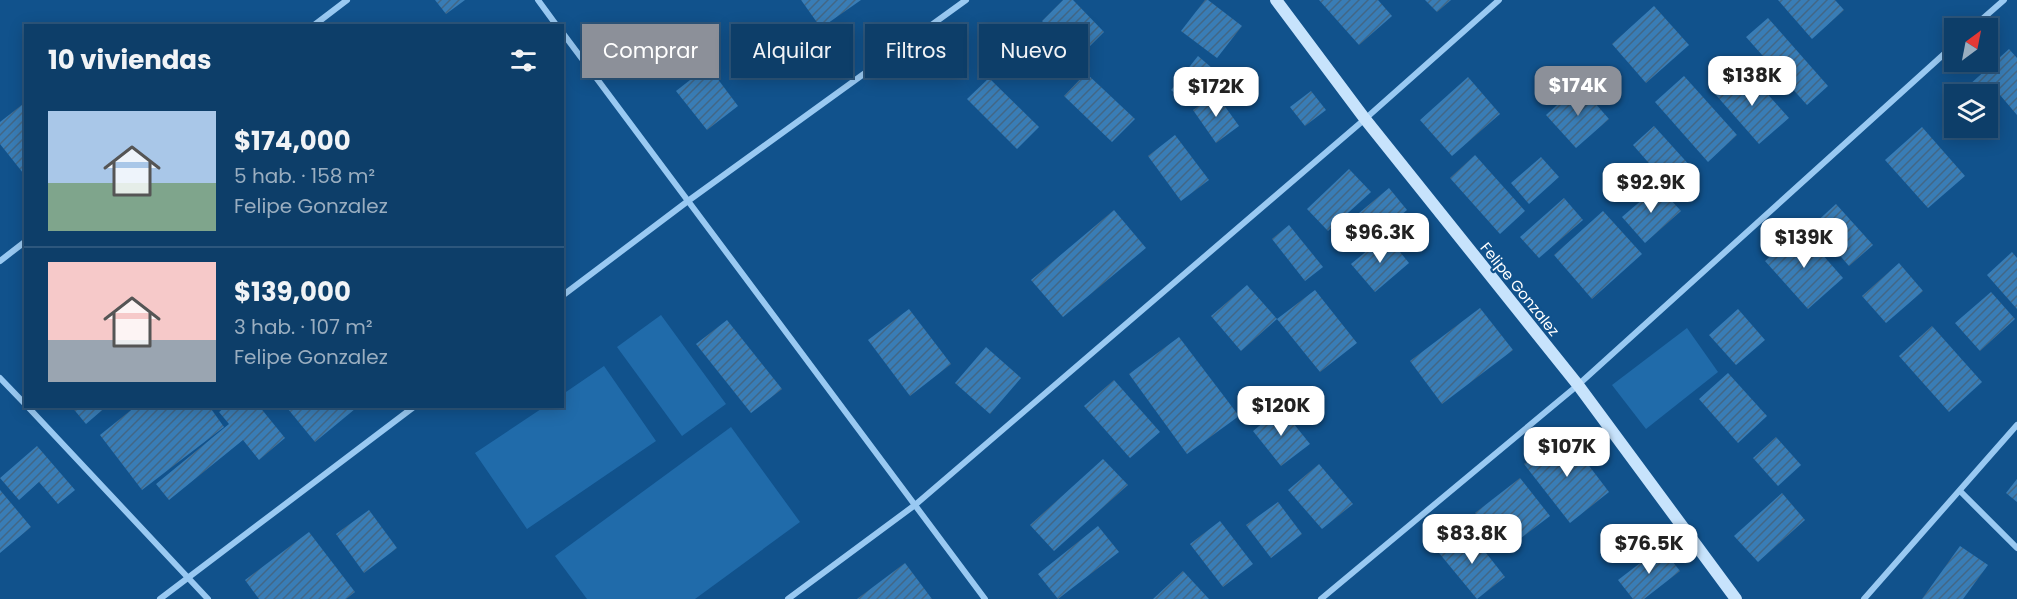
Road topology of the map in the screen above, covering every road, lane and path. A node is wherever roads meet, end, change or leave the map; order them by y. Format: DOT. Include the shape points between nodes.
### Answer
graph roads {
  1 [pos="347,0"];
  2 [pos="538,0"];
  3 [pos="966,0"];
  4 [pos="1276,0"];
  5 [pos="1499,0"];
  6 [pos="2004,0"];
  7 [pos="1983,18"];
  8 [pos="316,24"];
  9 [pos="556,24"];
  10 [pos="564,35"];
  11 [pos="1944,54"];
  12 [pos="1365,119"];
  13 [pos="688,201"];
  14 [pos="24,243"];
  15 [pos="0,261"];
  16 [pos="564,294"];
  17 [pos="0,378"];
  18 [pos="1578,385"];
  19 [pos="24,404"];
  20 [pos="28,408"];
  21 [pos="412,408"];
  22 [pos="2017,425"];
  23 [pos="1960,491"];
  24 [pos="915,505"];
  25 [pos="2017,548"];
  26 [pos="189,577"];
  27 [pos="160,599"];
  28 [pos="208,599"];
  29 [pos="788,599"];
  30 [pos="985,599"];
  31 [pos="1321,599"];
  32 [pos="1736,599"];
  33 [pos="1864,599"];
  1 -- 8 [label="street"];
  2 -- 9 [label="street"];
  3 -- 13 [label="street"];
  4 -- 12 [label="street, Felipe Gonzalez"];
  5 -- 12 [label="street"];
  6 -- 7 [label="street"];
  10 -- 13 [label="street"];
  11 -- 18 [label="street"];
  12 -- 18 [label="street, Felipe Gonzalez"];
  12 -- 24 [label="street"];
  13 -- 16 [label="street"];
  13 -- 24 [label="street"];
  14 -- 15 [label="street"];
  17 -- 19 [label="street"];
  18 -- 31 [label="street"];
  18 -- 32 [label="street, Felipe Gonzalez"];
  20 -- 26 [label="street"];
  21 -- 26 [label="street"];
  22 -- 23 [label="street"];
  23 -- 25 [label="street"];
  23 -- 33 [label="street"];
  24 -- 29 [label="street"];
  24 -- 30 [label="street"];
  26 -- 27 [label="street"];
  26 -- 28 [label="street"];
}
